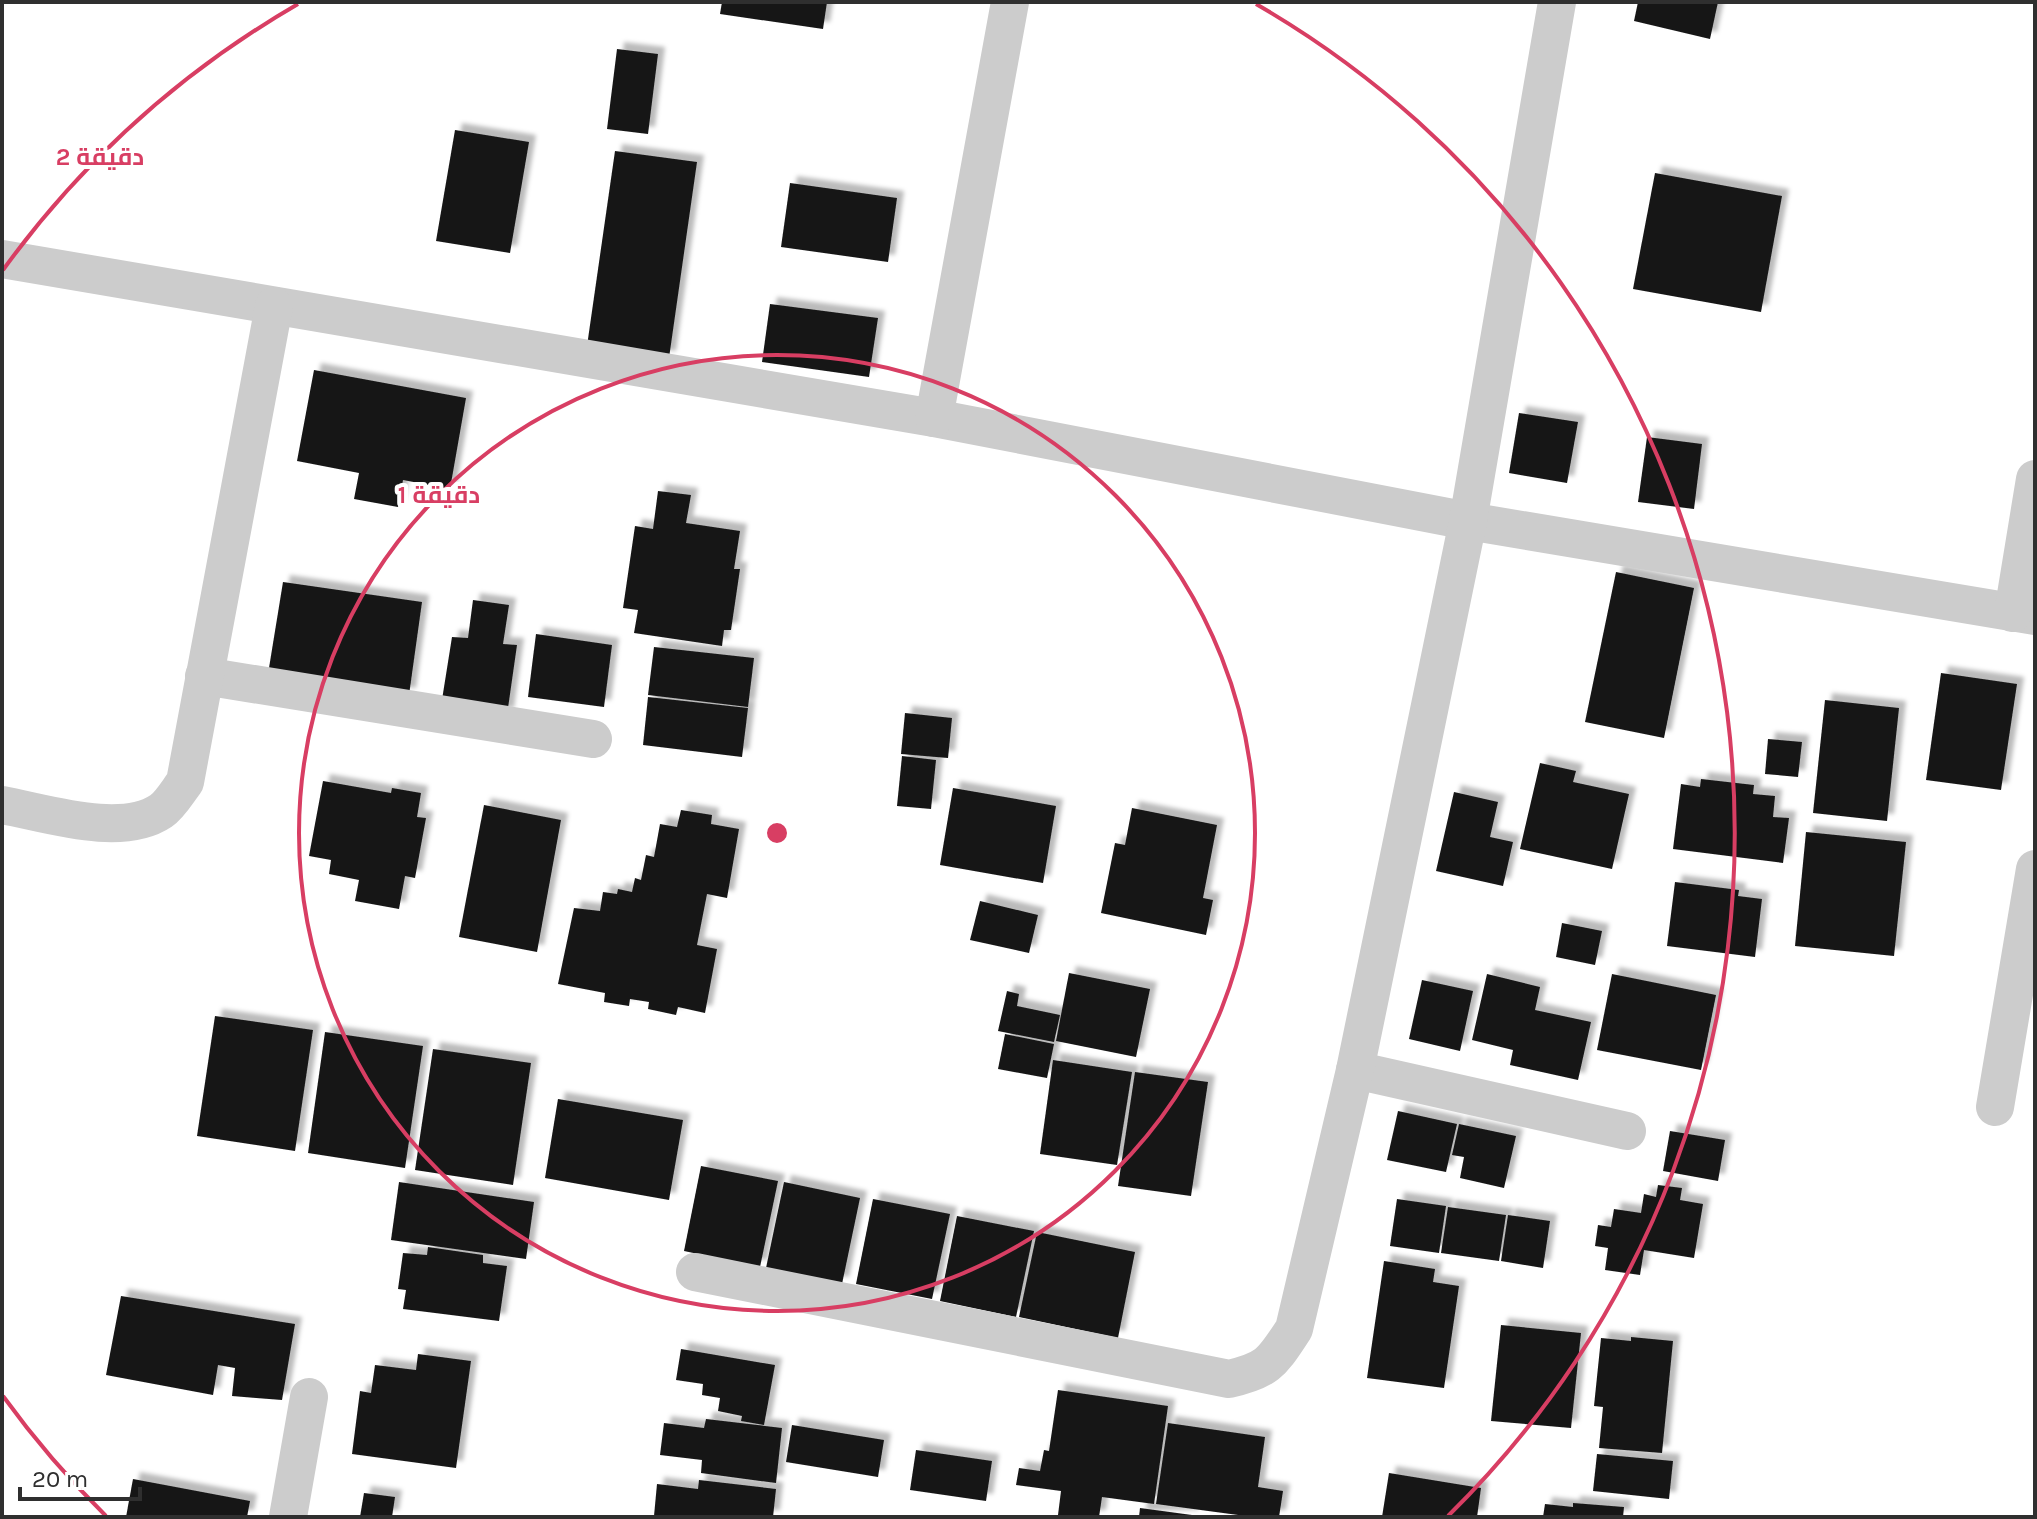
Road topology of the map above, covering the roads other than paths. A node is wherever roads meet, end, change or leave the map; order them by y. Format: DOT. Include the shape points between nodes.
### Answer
graph roads {
  1 [pos="1010,2"];
  2 [pos="1557,2"];
  3 [pos="2,259"];
  4 [pos="274,306"];
  5 [pos="934,418"];
  6 [pos="2035,479"];
  7 [pos="1468,521"];
  8 [pos="2024,614"];
  9 [pos="204,676"];
  10 [pos="593,739"];
  11 [pos="2,805"];
  12 [pos="2035,869"];
  13 [pos="1355,1070"];
  14 [pos="1995,1107"];
  15 [pos="1627,1131"];
  16 [pos="695,1272"];
  17 [pos="309,1397"];
  18 [pos="288,1517"];
  1 -- 5 [label="street"];
  2 -- 7 [label="street"];
  3 -- 4 [label="street"];
  4 -- 5 [label="street"];
  4 -- 9 [label="street"];
  5 -- 7 [label="street"];
  6 -- 8 [label="street"];
  7 -- 8 [label="street"];
  7 -- 13 [label="street"];
  9 -- 10 [label="street"];
  9 -- 11 [label="street" via="185,782 163,811 138,822 102,823"];
  12 -- 14 [label="street"];
  13 -- 15 [label="street"];
  13 -- 16 [label="street" via="1294,1329 1259,1372 1229,1379"];
  17 -- 18 [label="street"];
}
